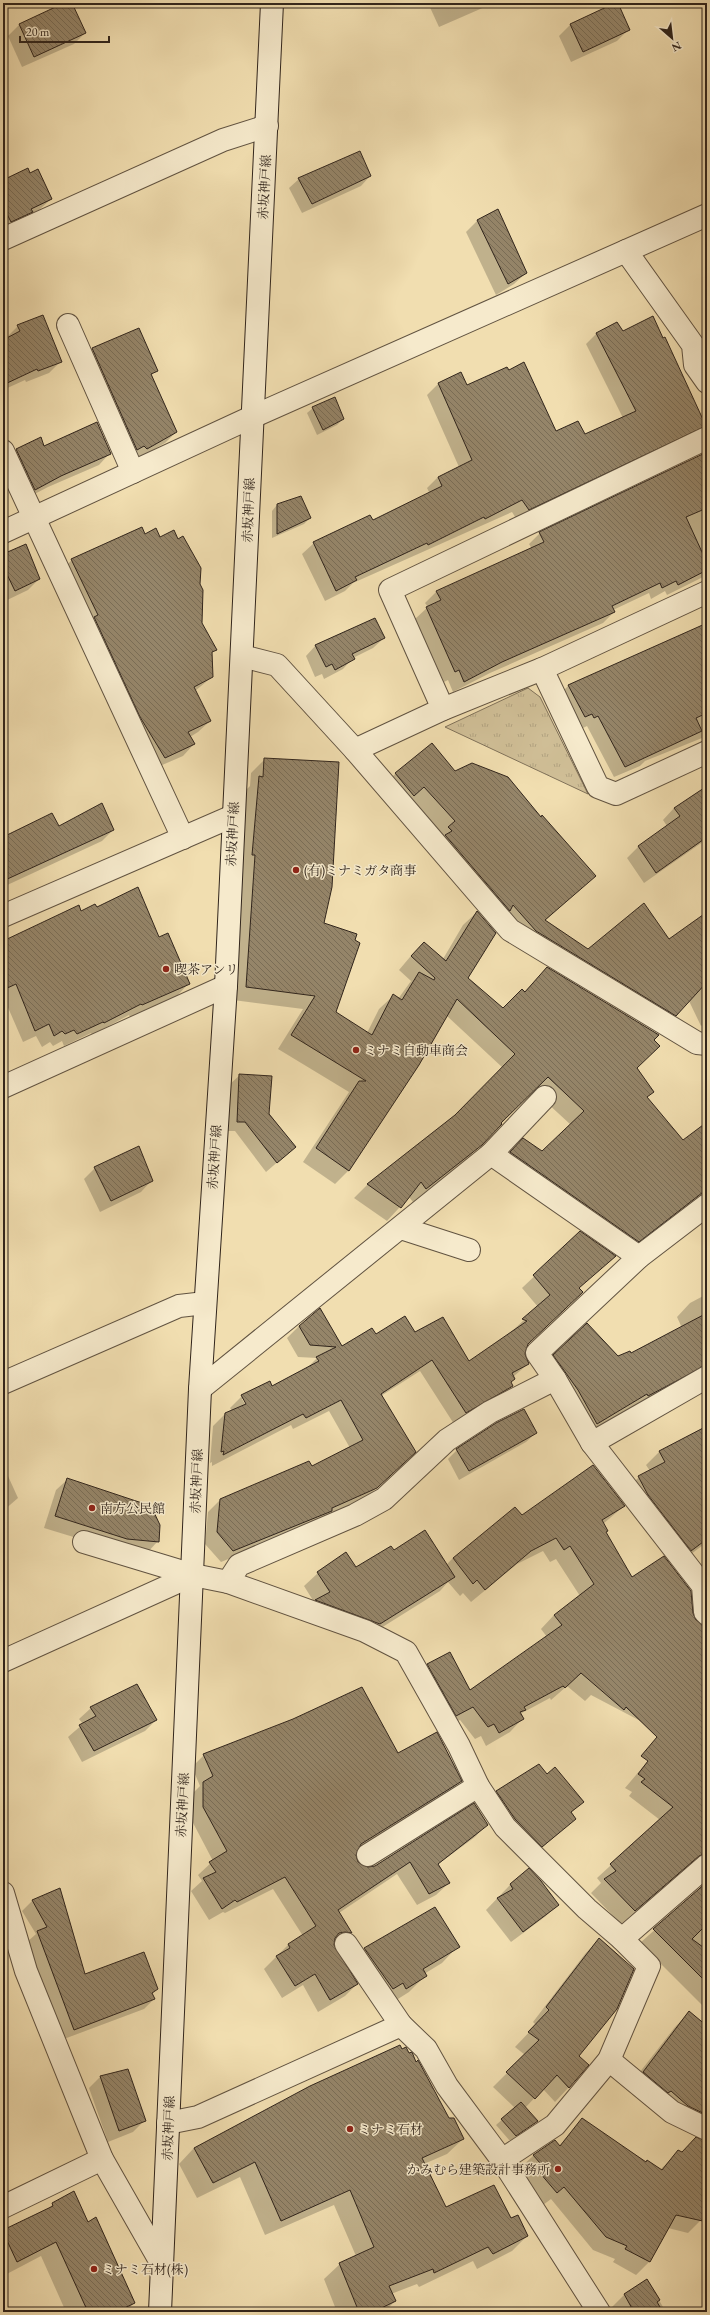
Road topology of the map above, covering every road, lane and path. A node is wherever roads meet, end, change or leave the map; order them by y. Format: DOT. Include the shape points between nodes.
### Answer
graph roads {
  1 [pos="272,3"];
  2 [pos="268,126"];
  3 [pos="707,215"];
  4 [pos="3,240"];
  5 [pos="626,251"];
  6 [pos="68,325"];
  7 [pos="707,382"];
  8 [pos="252,417"];
  9 [pos="707,438"];
  10 [pos="3,451"];
  11 [pos="132,472"];
  12 [pos="33,519"];
  13 [pos="3,532"];
  14 [pos="707,592"];
  15 [pos="242,656"];
  16 [pos="542,669"];
  17 [pos="443,709"];
  18 [pos="355,750"];
  19 [pos="707,752"];
  20 [pos="232,816"];
  21 [pos="183,838"];
  22 [pos="3,916"];
  23 [pos="226,986"];
  24 [pos="707,1044"];
  25 [pos="3,1087"];
  26 [pos="544,1097"];
  27 [pos="491,1154"];
  28 [pos="707,1205"];
  29 [pos="401,1228"];
  30 [pos="469,1250"];
  31 [pos="639,1257"];
  32 [pos="205,1303"];
  33 [pos="707,1377"];
  34 [pos="555,1379"];
  35 [pos="3,1383"];
  36 [pos="200,1389"];
  37 [pos="592,1443"];
  38 [pos="84,1542"];
  39 [pos="193,1575"];
  40 [pos="228,1582"];
  41 [pos="707,1614"];
  42 [pos="3,1661"];
  43 [pos="478,1786"];
  44 [pos="368,1855"];
  45 [pos="707,1865"];
  46 [pos="3,1893"];
  47 [pos="622,1939"];
  48 [pos="346,1944"];
  49 [pos="400,2025"];
  50 [pos="609,2060"];
  51 [pos="168,2122"];
  52 [pos="707,2129"];
  53 [pos="102,2159"];
  54 [pos="502,2160"];
  55 [pos="3,2207"];
  56 [pos="163,2266"];
  57 [pos="160,2312"];
  58 [pos="599,2312"];
  1 -- 2 [label="street, 赤坂神戸線"];
  2 -- 4 [label="street" via="223,140"];
  2 -- 8 [label="street, 赤坂神戸線"];
  3 -- 5 [label="street"];
  5 -- 7 [label="street" via="693,345 695,365"];
  5 -- 8 [label="street"];
  6 -- 11 [label="street"];
  8 -- 11 [label="street"];
  8 -- 15 [label="street, 赤坂神戸線"];
  9 -- 17 [label="street" via="390,590"];
  10 -- 12 [label="street"];
  11 -- 12 [label="street"];
  12 -- 13 [label="street"];
  12 -- 21 [label="street"];
  14 -- 16 [label="street"];
  15 -- 18 [label="street" via="277,665"];
  15 -- 20 [label="street, 赤坂神戸線"];
  16 -- 17 [label="street"];
  16 -- 19 [label="street" via="598,787 616,794"];
  17 -- 18 [label="street"];
  18 -- 24 [label="street" via="510,930 697,1043"];
  20 -- 21 [label="street"];
  20 -- 23 [label="street, 赤坂神戸線"];
  21 -- 22 [label="street"];
  23 -- 25 [label="street"];
  23 -- 32 [label="street, 赤坂神戸線"];
  26 -- 27 [label="street"];
  27 -- 29 [label="street"];
  27 -- 31 [label="street"];
  28 -- 31 [label="street"];
  29 -- 30 [label="street"];
  29 -- 36 [label="street"];
  31 -- 34 [label="street" via="537,1353"];
  32 -- 35 [label="street" via="179,1306"];
  32 -- 36 [label="street, 赤坂神戸線"];
  33 -- 37 [label="street"];
  34 -- 37 [label="street"];
  34 -- 40 [label="street" via="490,1412 447,1440 384,1499 355,1515 239,1565"];
  36 -- 39 [label="street, 赤坂神戸線"];
  37 -- 41 [label="street" via="703,1586"];
  38 -- 39 [label="street"];
  39 -- 40 [label="street"];
  39 -- 42 [label="street"];
  39 -- 51 [label="street, 赤坂神戸線"];
  40 -- 43 [label="street" via="365,1631 406,1652 459,1746"];
  43 -- 44 [label="street"];
  43 -- 47 [label="street" via="505,1827 587,1909"];
  45 -- 47 [label="street"];
  46 -- 53 [label="street" via="26,1971"];
  47 -- 50 [label="street" via="649,1966"];
  48 -- 49 [label="street"];
  49 -- 51 [label="street" via="198,2117"];
  49 -- 54 [label="street" via="426,2049 447,2086"];
  50 -- 52 [label="street" via="672,2112"];
  50 -- 54 [label="street" via="555,2125"];
  51 -- 56 [label="street, 赤坂神戸線"];
  53 -- 55 [label="street"];
  53 -- 56 [label="street"];
  54 -- 58 [label="street"];
  56 -- 57 [label="street, 赤坂神戸線"];
}
